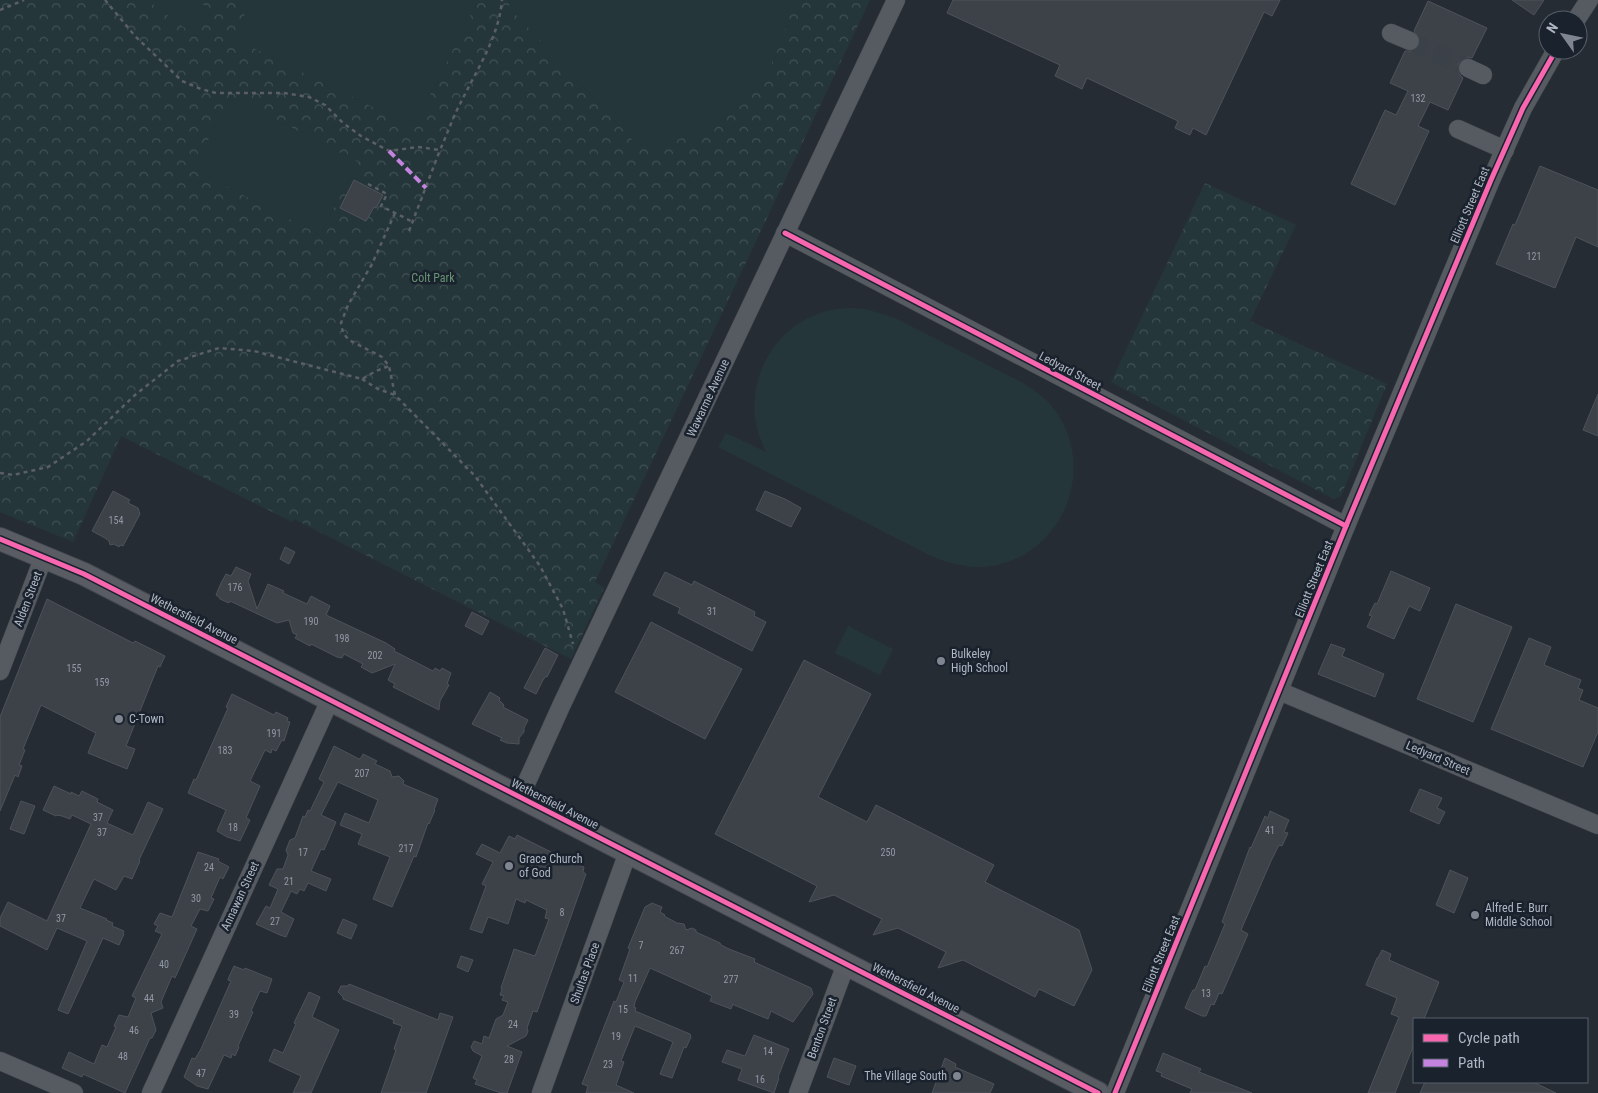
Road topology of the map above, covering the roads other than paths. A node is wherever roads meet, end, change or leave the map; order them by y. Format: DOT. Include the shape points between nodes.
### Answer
graph roads {
  1 [pos="896,0"];
  2 [pos="1391,32"];
  3 [pos="1410,41"];
  4 [pos="1550,60"];
  5 [pos="1458,129"];
  6 [pos="1505,150"];
  7 [pos="785,233"];
  8 [pos="1346,526"];
  9 [pos="0,538"];
  10 [pos="44,556"];
  11 [pos="0,671"];
  12 [pos="1279,691"];
  13 [pos="330,700"];
  14 [pos="520,797"];
  15 [pos="1598,825"];
  16 [pos="628,852"];
  17 [pos="846,964"];
  18 [pos="0,1061"];
  19 [pos="74,1093"];
  20 [pos="152,1093"];
  21 [pos="541,1093"];
  22 [pos="798,1093"];
  23 [pos="1098,1093"];
  24 [pos="1115,1093"];
  1 -- 7 [label="street, Wawarme Avenue"];
  2 -- 3 [label="street"];
  4 -- 6 [label="street, Elliott Street East" via="1523,108"];
  5 -- 6 [label="street"];
  6 -- 8 [label="street, Elliott Street East"];
  7 -- 8 [label="street, Ledyard Street"];
  7 -- 14 [label="street, Wawarme Avenue"];
  8 -- 12 [label="street, Elliott Street East"];
  9 -- 10 [label="main road, Wethersfield Avenue"];
  10 -- 11 [label="street, Alden Street"];
  10 -- 13 [label="main road, Wethersfield Avenue"];
  12 -- 15 [label="street, Ledyard Street"];
  12 -- 24 [label="street, Elliott Street East"];
  13 -- 14 [label="main road, Wethersfield Avenue"];
  13 -- 20 [label="street, Annawan Street"];
  14 -- 16 [label="main road, Wethersfield Avenue"];
  16 -- 17 [label="main road, Wethersfield Avenue"];
  16 -- 21 [label="street, Shultas Place"];
  17 -- 22 [label="street, Benton Street"];
  17 -- 23 [label="main road, Wethersfield Avenue"];
  18 -- 19 [label="street"];
}
